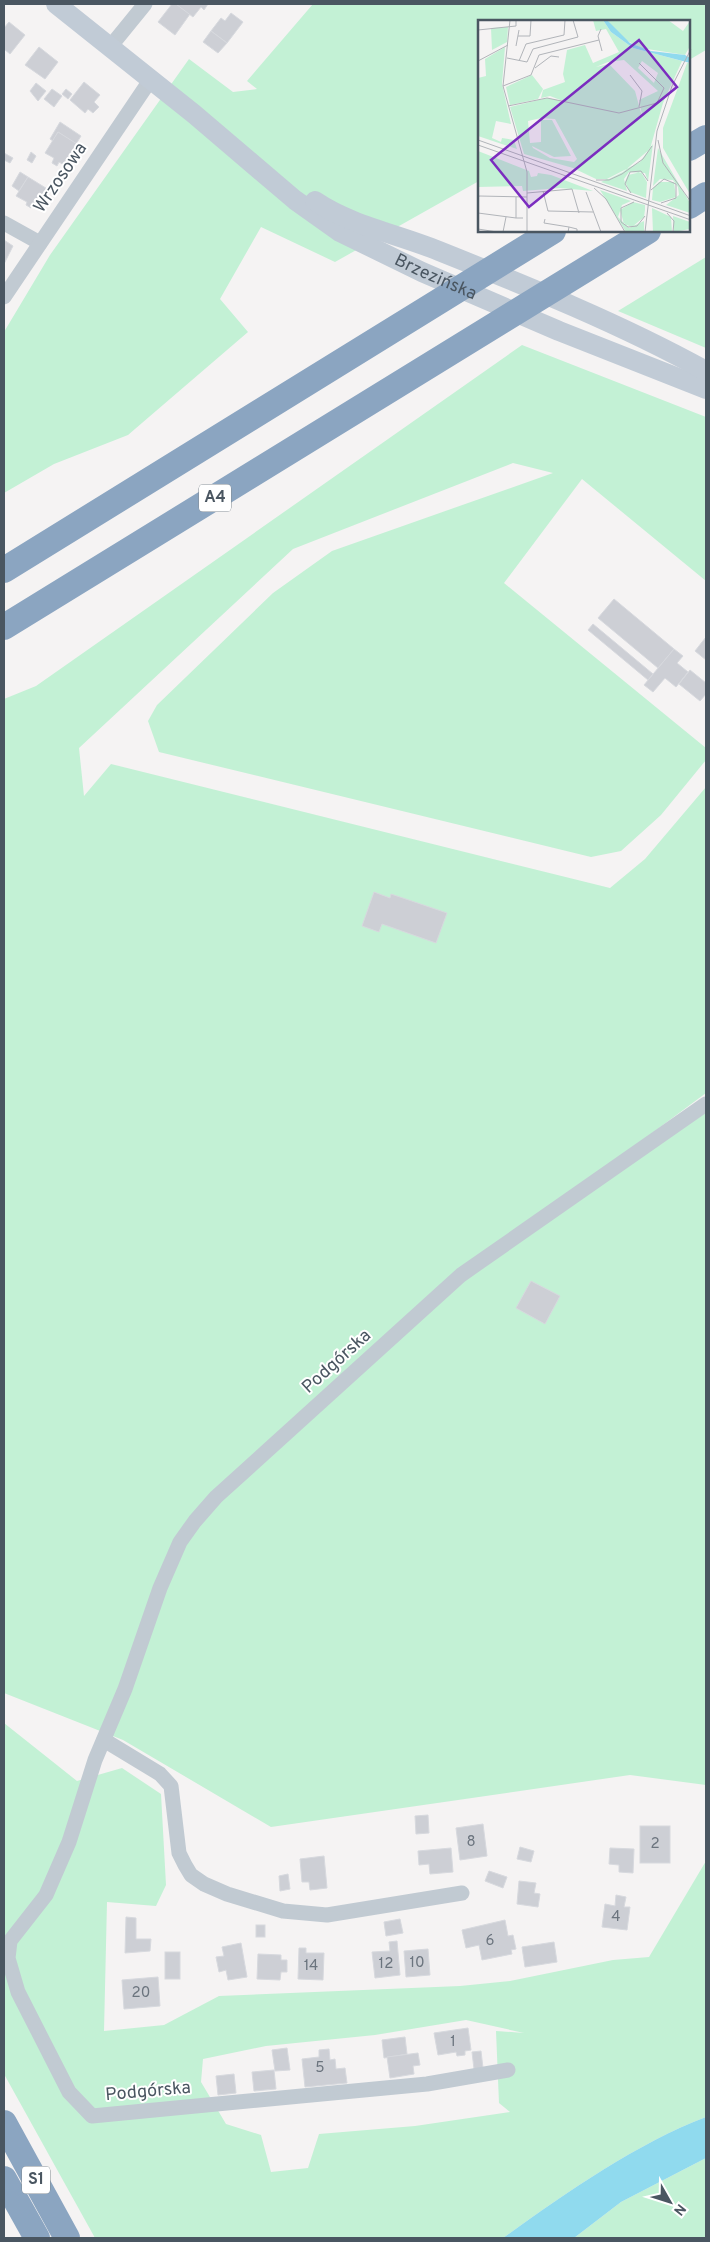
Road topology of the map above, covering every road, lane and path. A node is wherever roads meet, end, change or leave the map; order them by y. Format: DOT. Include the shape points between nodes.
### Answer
graph roads {
  1 [pos="56,4"];
  2 [pos="145,4"];
  3 [pos="110,47"];
  4 [pos="151,79"];
  5 [pos="706,138"];
  6 [pos="690,147"];
  7 [pos="277,179"];
  8 [pos="706,195"];
  9 [pos="690,205"];
  10 [pos="4,223"];
  11 [pos="551,232"];
  12 [pos="646,232"];
  13 [pos="40,243"];
  14 [pos="4,297"];
  15 [pos="706,371"];
  16 [pos="706,389"];
  17 [pos="4,570"];
  18 [pos="4,627"];
  19 [pos="706,1104"];
  20 [pos="104,1740"];
  21 [pos="462,1893"];
  22 [pos="508,2070"];
  23 [pos="4,2123"];
  24 [pos="4,2179"];
  25 [pos="36,2238"];
  26 [pos="67,2238"];
  1 -- 3 [label="main road, Brzezińska"];
  2 -- 3 [label="street"];
  3 -- 4 [label="main road, Brzezińska"];
  4 -- 7 [label="main road, Brzezińska"];
  4 -- 13 [label="street, Wrzosowa"];
  5 -- 6 [label="highway"];
  7 -- 15 [label="main road, Brzezińska" via="326,208 437,250 660,345"];
  7 -- 16 [label="main road, Brzezińska" via="340,232 422,272 559,331"];
  8 -- 9 [label="highway"];
  10 -- 13 [label="street"];
  11 -- 17 [label="highway"];
  12 -- 18 [label="highway, A4"];
  13 -- 14 [label="street, Wrzosowa"];
  19 -- 20 [label="street, Podgórska" via="461,1275 216,1497 180,1542"];
  20 -- 21 [label="street" via="160,1774 171,1786 179,1853 185,1865 191,1875 204,1884 227,1894 283,1911 327,1915"];
  20 -- 22 [label="street, Podgórska" via="70,1842 46,1895 10,1941 8,1958 18,1992 69,2092 92,2116 427,2084"];
  23 -- 26 [label="highway, S1"];
  24 -- 25 [label="highway, S1"];
}
